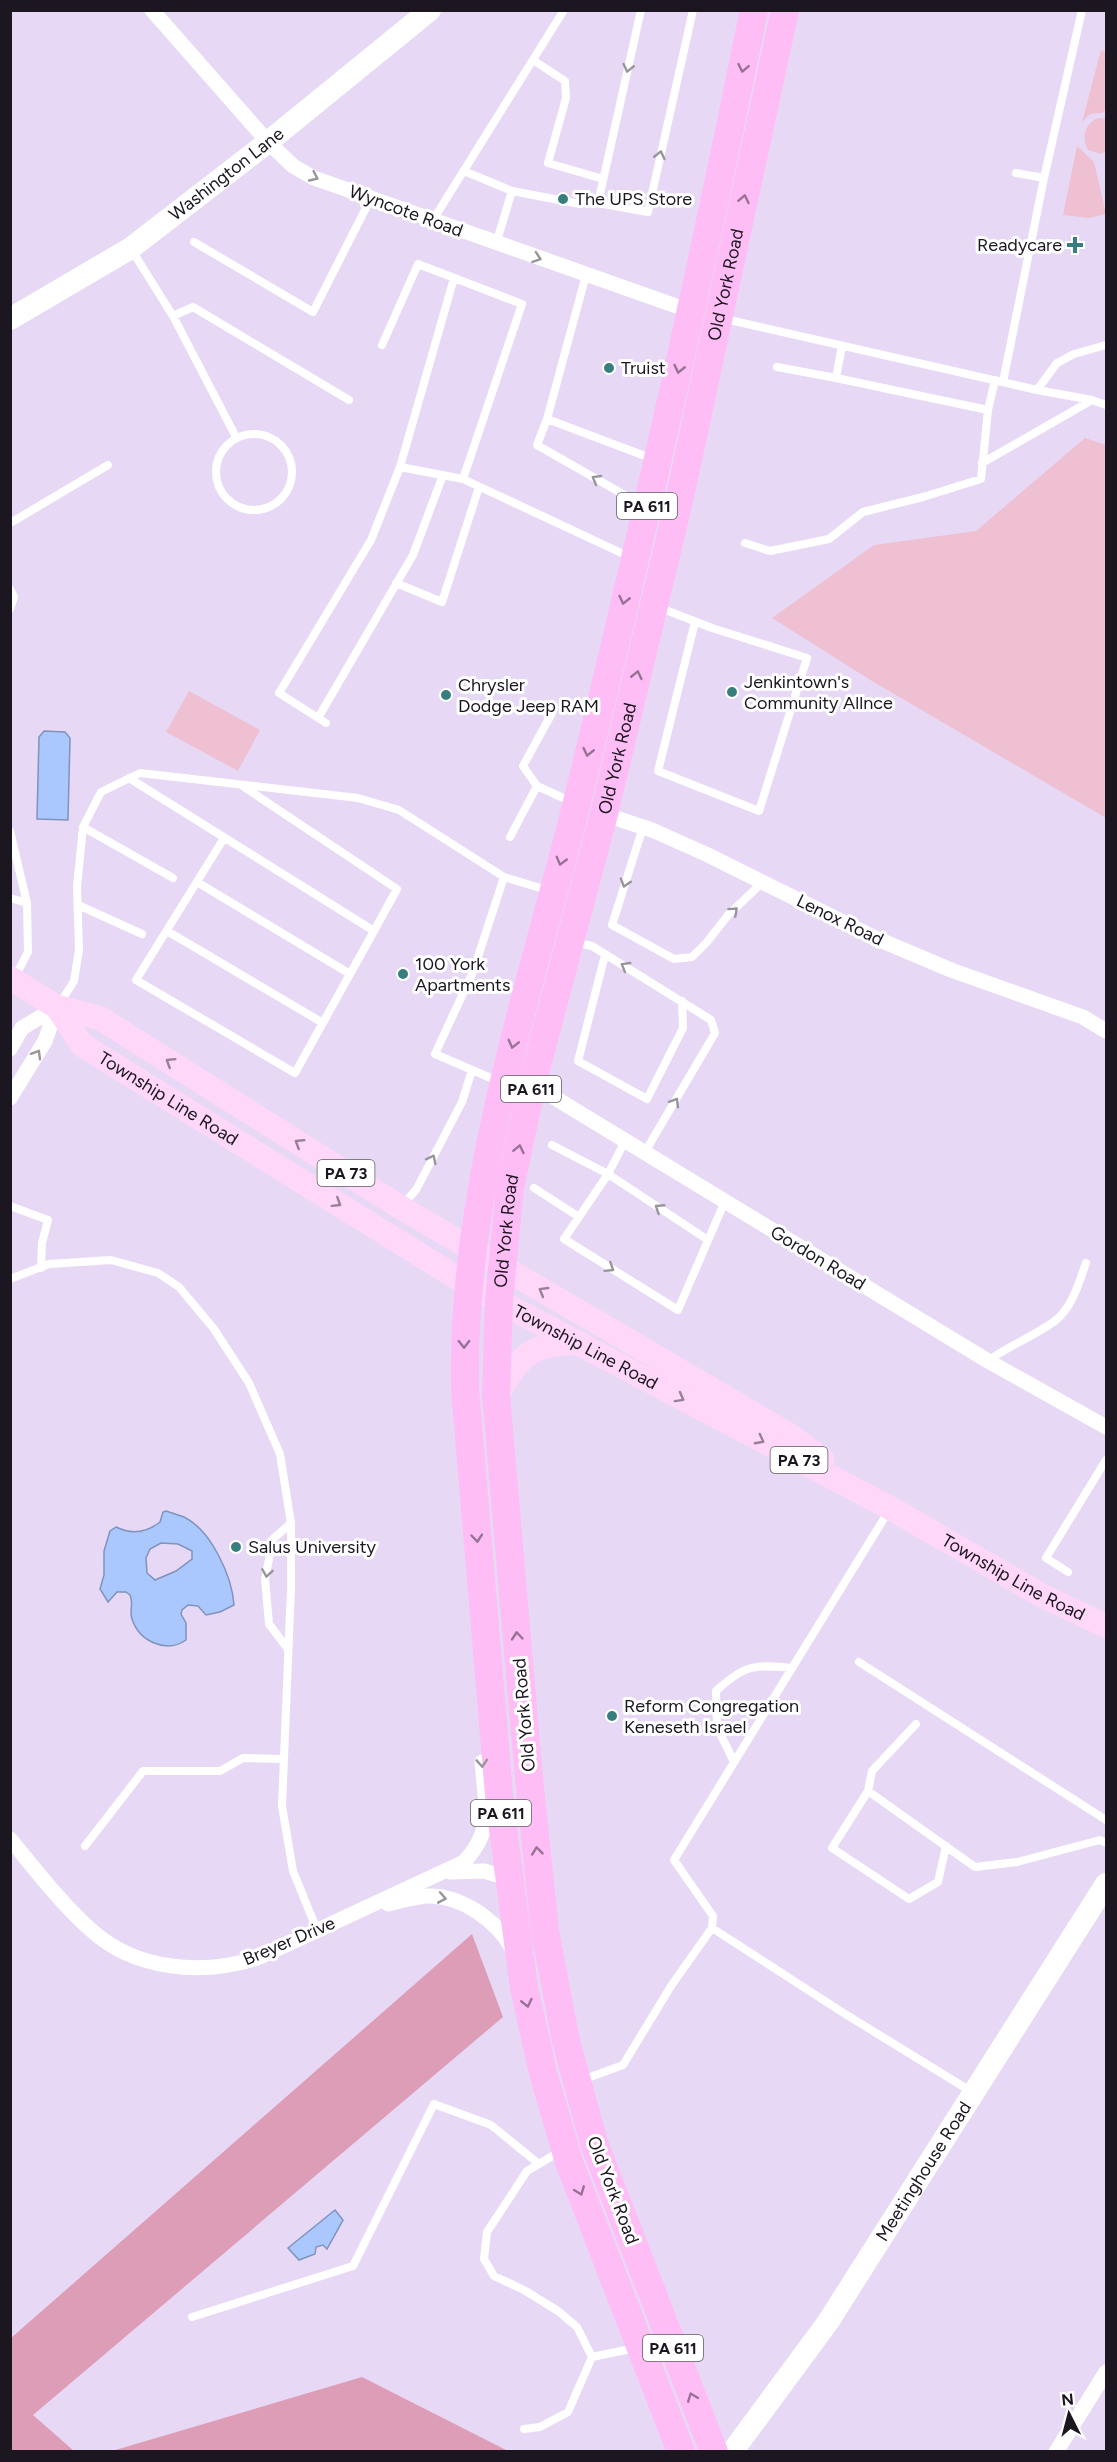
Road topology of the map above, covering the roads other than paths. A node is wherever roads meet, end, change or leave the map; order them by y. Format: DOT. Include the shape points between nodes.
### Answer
graph roads {
  1 [pos="153,10"];
  2 [pos="430,10"];
  3 [pos="564,10"];
  4 [pos="641,10"];
  5 [pos="693,10"];
  6 [pos="754,10"];
  7 [pos="785,10"];
  8 [pos="1082,10"];
  9 [pos="533,60"];
  10 [pos="268,142"];
  11 [pos="464,171"];
  12 [pos="1016,173"];
  13 [pos="1044,178"];
  14 [pos="603,179"];
  15 [pos="512,191"];
  16 [pos="371,198"];
  17 [pos="580,204"];
  18 [pos="433,220"];
  19 [pos="194,242"];
  20 [pos="496,244"];
  21 [pos="131,248"];
  22 [pos="586,275"];
  23 [pos="454,278"];
  24 [pos="705,315"];
  25 [pos="172,316"];
  26 [pos="10,319"];
  27 [pos="382,345"];
  28 [pos="1107,345"];
  29 [pos="842,346"];
  30 [pos="777,367"];
  31 [pos="836,378"];
  32 [pos="999,381"];
  33 [pos="1037,390"];
  34 [pos="349,400"];
  35 [pos="1092,400"];
  36 [pos="1107,405"];
  37 [pos="988,410"];
  38 [pos="547,419"];
  39 [pos="236,437"];
  40 [pos="657,461"];
  41 [pos="982,463"];
  42 [pos="108,465"];
  43 [pos="400,467"];
  44 [pos="443,475"];
  45 [pos="463,479"];
  46 [pos="479,487"];
  47 [pos="646,508"];
  48 [pos="10,521"];
  49 [pos="746,543"];
  50 [pos="634,559"];
  51 [pos="662,570"];
  52 [pos="396,583"];
  53 [pos="10,589"];
  54 [pos="654,605"];
  55 [pos="10,609"];
  56 [pos="695,622"];
  57 [pos="552,713"];
  58 [pos="318,718"];
  59 [pos="326,723"];
  60 [pos="129,778"];
  61 [pos="241,784"];
  62 [pos="537,786"];
  63 [pos="576,804"];
  64 [pos="604,814"];
  65 [pos="84,827"];
  66 [pos="643,827"];
  67 [pos="10,831"];
  68 [pos="510,837"];
  69 [pos="225,838"];
  70 [pos="504,877"];
  71 [pos="173,878"];
  72 [pos="197,882"];
  73 [pos="763,882"];
  74 [pos="553,892"];
  75 [pos="10,898"];
  76 [pos="27,903"];
  77 [pos="78,904"];
  78 [pos="167,931"];
  79 [pos="374,931"];
  80 [pos="142,934"];
  81 [pos="570,941"];
  82 [pos="605,955"];
  83 [pos="350,974"];
  84 [pos="12,979"];
  85 [pos="682,1001"];
  86 [pos="57,1007"];
  87 [pos="323,1023"];
  88 [pos="1107,1031"];
  89 [pos="10,1050"];
  90 [pos="472,1070"];
  91 [pos="504,1084"];
  92 [pos="532,1084"];
  93 [pos="10,1098"];
  94 [pos="625,1140"];
  95 [pos="552,1145"];
  96 [pos="645,1152"];
  97 [pos="608,1174"];
  98 [pos="534,1188"];
  99 [pos="725,1201"];
  100 [pos="10,1206"];
  101 [pos="400,1207"];
  102 [pos="579,1217"];
  103 [pos="708,1240"];
  104 [pos="474,1250"];
  105 [pos="1086,1263"];
  106 [pos="41,1268"];
  107 [pos="503,1269"];
  108 [pos="10,1279"];
  109 [pos="470,1286"];
  110 [pos="499,1300"];
  111 [pos="579,1343"];
  112 [pos="988,1361"];
  113 [pos="496,1395"];
  114 [pos="1107,1427"];
  115 [pos="1107,1460"];
  116 [pos="890,1508"];
  117 [pos="291,1523"];
  118 [pos="1068,1572"];
  119 [pos="482,1601"];
  120 [pos="1107,1626"];
  121 [pos="288,1650"];
  122 [pos="859,1662"];
  123 [pos="792,1668"];
  124 [pos="915,1724"];
  125 [pos="283,1759"];
  126 [pos="734,1761"];
  127 [pos="868,1791"];
  128 [pos="1107,1820"];
  129 [pos="10,1839"];
  130 [pos="1107,1843"];
  131 [pos="85,1846"];
  132 [pos="946,1846"];
  133 [pos="446,1872"];
  134 [pos="510,1879"];
  135 [pos="1107,1884"];
  136 [pos="364,1909"];
  137 [pos="712,1928"];
  138 [pos="317,1930"];
  139 [pos="545,1930"];
  140 [pos="520,1961"];
  141 [pos="578,2082"];
  142 [pos="973,2092"];
  143 [pos="579,2146"];
  144 [pos="539,2164"];
  145 [pos="192,2317"];
  146 [pos="641,2347"];
  147 [pos="592,2357"];
  148 [pos="1107,2373"];
  149 [pos="524,2429"];
  150 [pos="681,2451"];
  151 [pos="714,2451"];
  152 [pos="732,2451"];
  153 [pos="1056,2451"];
  1 -- 10 [label="street, Wyncote Road"];
  2 -- 10 [label="street, Washington Lane"];
  3 -- 9 [label="lane"];
  4 -- 14 [label="lane, one-way"];
  14 -- 5 [label="lane, one-way" via="598,203 648,212"];
  6 -- 24 [label="highway, Old York Road / PA 611, one-way"];
  24 -- 7 [label="highway, Old York Road / PA 611, one-way"];
  8 -- 13 [label="lane"];
  9 -- 11 [label="lane"];
  9 -- 14 [label="lane" via="565,81 566,98 548,164"];
  10 -- 16 [label="street, Wyncote Road, one-way" via="293,166 314,178"];
  10 -- 21 [label="street, Washington Lane"];
  11 -- 15 [label="lane"];
  11 -- 18 [label="lane"];
  12 -- 13 [label="lane"];
  13 -- 32 [label="lane"];
  15 -- 17 [label="lane"];
  15 -- 20 [label="lane"];
  16 -- 18 [label="street, Wyncote Road"];
  16 -- 19 [label="lane" via="313,312"];
  18 -- 20 [label="street, Wyncote Road"];
  20 -- 22 [label="street, Wyncote Road, one-way"];
  21 -- 25 [label="lane"];
  21 -- 26 [label="street, Washington Lane"];
  22 -- 24 [label="street, Wyncote Road"];
  22 -- 38 [label="lane"];
  23 -- 27 [label="lane" via="418,264"];
  23 -- 43 [label="lane"];
  23 -- 45 [label="lane" via="522,304"];
  24 -- 29 [label="lane"];
  24 -- 40 [label="highway, Old York Road / PA 611, one-way"];
  24 -- 51 [label="highway, Old York Road / PA 611"];
  25 -- 34 [label="lane" via="193,308"];
  25 -- 39 [label="lane"];
  28 -- 33 [label="lane" via="1058,363"];
  29 -- 31 [label="lane"];
  29 -- 32 [label="lane"];
  30 -- 31 [label="lane"];
  31 -- 37 [label="lane"];
  32 -- 33 [label="lane"];
  32 -- 37 [label="lane"];
  33 -- 35 [label="lane"];
  35 -- 36 [label="lane"];
  35 -- 41 [label="lane"];
  37 -- 41 [label="lane"];
  38 -- 40 [label="lane"];
  47 -- 38 [label="lane, one-way" via="537,445"];
  39 -- 39 [label="lane" via="225,447 217,464 222,492 237,506 249,510 272,505 288,488 288,456 265,436"];
  40 -- 47 [label="highway, Old York Road / PA 611"];
  41 -- 49 [label="lane" via="981,478 863,512 829,539 770,551"];
  42 -- 48 [label="lane"];
  43 -- 44 [label="lane"];
  43 -- 58 [label="lane" via="371,540 279,693"];
  44 -- 45 [label="lane"];
  44 -- 52 [label="lane" via="413,555"];
  45 -- 46 [label="lane"];
  46 -- 50 [label="lane"];
  46 -- 52 [label="lane" via="442,602"];
  47 -- 50 [label="highway, Old York Road / PA 611"];
  50 -- 51 [label="highway"];
  50 -- 63 [label="highway, Old York Road / PA 611, one-way"];
  51 -- 54 [label="highway, Old York Road / PA 611"];
  52 -- 58 [label="lane"];
  53 -- 55 [label="lane" via="14,597"];
  54 -- 56 [label="lane"];
  64 -- 54 [label="highway, Old York Road / PA 611, one-way"];
  56 -- 56 [label="lane" via="807,658 759,812 658,771"];
  57 -- 62 [label="lane" via="523,766"];
  58 -- 59 [label="lane"];
  60 -- 61 [label="lane" via="140,773"];
  60 -- 65 [label="lane" via="101,792"];
  60 -- 69 [label="lane"];
  61 -- 70 [label="lane" via="358,798 399,810"];
  61 -- 79 [label="lane" via="397,889"];
  62 -- 63 [label="lane"];
  62 -- 68 [label="lane"];
  63 -- 64 [label="street, Lenox Road"];
  63 -- 74 [label="highway, Old York Road / PA 611, one-way"];
  64 -- 66 [label="street, Lenox Road"];
  64 -- 81 [label="highway, Old York Road / PA 611"];
  65 -- 71 [label="lane"];
  65 -- 77 [label="lane"];
  66 -- 73 [label="street, Lenox Road"];
  66 -- 73 [label="lane, one-way" via="612,925 674,959 692,957"];
  67 -- 76 [label="lane"];
  69 -- 72 [label="lane"];
  69 -- 79 [label="lane"];
  70 -- 74 [label="lane"];
  70 -- 90 [label="lane" via="473,972 435,1053"];
  72 -- 78 [label="lane"];
  72 -- 83 [label="lane"];
  73 -- 88 [label="street, Lenox Road" via="873,937 951,970 1083,1017"];
  74 -- 91 [label="highway, Old York Road / PA 611, one-way"];
  75 -- 76 [label="lane"];
  76 -- 84 [label="lane" via="28,952"];
  77 -- 80 [label="lane"];
  77 -- 86 [label="lane" via="79,950 74,981"];
  78 -- 87 [label="lane"];
  78 -- 87 [label="lane" via="136,980 156,992 295,1073"];
  79 -- 83 [label="lane"];
  81 -- 82 [label="lane" via="592,946"];
  81 -- 92 [label="highway, Old York Road / PA 611"];
  85 -- 82 [label="lane, one-way"];
  82 -- 85 [label="lane" via="578,1061 647,1099 683,1028"];
  83 -- 87 [label="lane"];
  84 -- 86 [label="main road, Township Line Road / PA 73"];
  96 -- 85 [label="lane, one-way" via="715,1033 711,1020"];
  86 -- 89 [label="street" via="22,1028"];
  93 -- 86 [label="street, one-way" via="45,1041"];
  101 -- 86 [label="main road, Township Line Road / PA 73, one-way" via="100,1018"];
  86 -- 109 [label="main road, Township Line Road / PA 73, one-way" via="82,1045"];
  90 -- 91 [label="lane"];
  101 -- 90 [label="lane, one-way" via="416,1190 462,1102"];
  91 -- 104 [label="highway, Old York Road / PA 611"];
  92 -- 94 [label="street, Gordon Road"];
  107 -- 92 [label="highway, Old York Road / PA 611, one-way" via="510,1188"];
  94 -- 96 [label="street, Gordon Road"];
  94 -- 97 [label="lane"];
  95 -- 97 [label="lane"];
  96 -- 99 [label="street, Gordon Road"];
  97 -- 102 [label="lane"];
  103 -- 97 [label="lane, one-way"];
  98 -- 102 [label="lane"];
  99 -- 103 [label="lane"];
  99 -- 112 [label="street, Gordon Road"];
  100 -- 106 [label="lane" via="48,1220"];
  101 -- 104 [label="main road, Township Line Road / PA 73"];
  102 -- 103 [label="lane, one-way" via="564,1239 678,1310"];
  104 -- 107 [label="main road, Township Line Road / PA 73"];
  104 -- 109 [label="highway, Old York Road / PA 611"];
  105 -- 112 [label="lane" via="1073,1297 1057,1319"];
  106 -- 108 [label="lane"];
  106 -- 117 [label="lane" via="49,1264 111,1260 158,1274 179,1287 214,1329 249,1383 280,1454"];
  107 -- 110 [label="highway, Old York Road / PA 611"];
  116 -- 107 [label="main road, Township Line Road / PA 73, one-way" via="788,1434"];
  109 -- 110 [label="main road, Township Line Road / PA 73"];
  109 -- 119 [label="highway, Old York Road / PA 611, one-way" via="464,1334 465,1389"];
  110 -- 111 [label="main road, Township Line Road / PA 73"];
  110 -- 113 [label="highway, Old York Road / PA 611"];
  111 -- 113 [label="main road" via="553,1343 530,1351"];
  111 -- 116 [label="main road, Township Line Road / PA 73, one-way"];
  112 -- 114 [label="street, Gordon Road"];
  139 -- 113 [label="highway, Old York Road / PA 611, one-way"];
  115 -- 118 [label="lane" via="1046,1558"];
  116 -- 120 [label="main road, Township Line Road / PA 73" via="1041,1595"];
  116 -- 123 [label="lane"];
  117 -- 121 [label="lane"];
  117 -- 121 [label="lane, one-way" via="273,1539 265,1580 269,1624"];
  119 -- 133 [label="street, Breyer Drive, one-way" via="476,1673 486,1824 473,1852"];
  119 -- 134 [label="highway, Old York Road / PA 611"];
  121 -- 125 [label="lane"];
  122 -- 128 [label="lane"];
  123 -- 126 [label="lane"];
  123 -- 126 [label="lane" via="761,1665 734,1675 716,1691 717,1727"];
  124 -- 127 [label="lane" via="872,1771"];
  125 -- 131 [label="lane" via="243,1758 220,1771 143,1771"];
  125 -- 138 [label="lane" via="282,1806 293,1871"];
  126 -- 137 [label="lane" via="674,1860 713,1916"];
  127 -- 132 [label="lane"];
  127 -- 132 [label="lane" via="832,1848 909,1899 938,1882"];
  129 -- 138 [label="street, Breyer Drive" via="91,1931 136,1957 183,1967 220,1967 260,1957"];
  130 -- 132 [label="lane" via="1100,1840 1017,1862 975,1867"];
  133 -- 134 [label="street, Breyer Drive" via="484,1871"];
  133 -- 136 [label="street, Breyer Drive"];
  134 -- 139 [label="street, Breyer Drive" via="528,1893"];
  134 -- 140 [label="highway, Old York Road / PA 611"];
  135 -- 142 [label="street, Meetinghouse Road"];
  136 -- 138 [label="street, Breyer Drive"];
  136 -- 140 [label="street, Breyer Drive, one-way" via="429,1896 453,1900 504,1933"];
  137 -- 141 [label="lane" via="671,1986 623,2066"];
  137 -- 142 [label="lane"];
  139 -- 141 [label="highway, Old York Road / PA 611" via="566,2041"];
  140 -- 143 [label="highway, Old York Road / PA 611, one-way" via="543,2073"];
  141 -- 143 [label="highway, Old York Road / PA 611"];
  142 -- 152 [label="street, Meetinghouse Road" via="828,2322"];
  143 -- 144 [label="lane"];
  143 -- 146 [label="highway, Old York Road / PA 611, one-way"];
  151 -- 143 [label="highway, Old York Road / PA 611, one-way"];
  144 -- 145 [label="lane" via="491,2125 434,2104 353,2266"];
  144 -- 147 [label="lane" via="527,2171 488,2232 484,2259 494,2276 558,2311 576,2327"];
  146 -- 147 [label="lane"];
  146 -- 150 [label="highway, Old York Road / PA 611"];
  147 -- 149 [label="lane" via="568,2412 540,2427"];
  148 -- 153 [label="street"];
}
